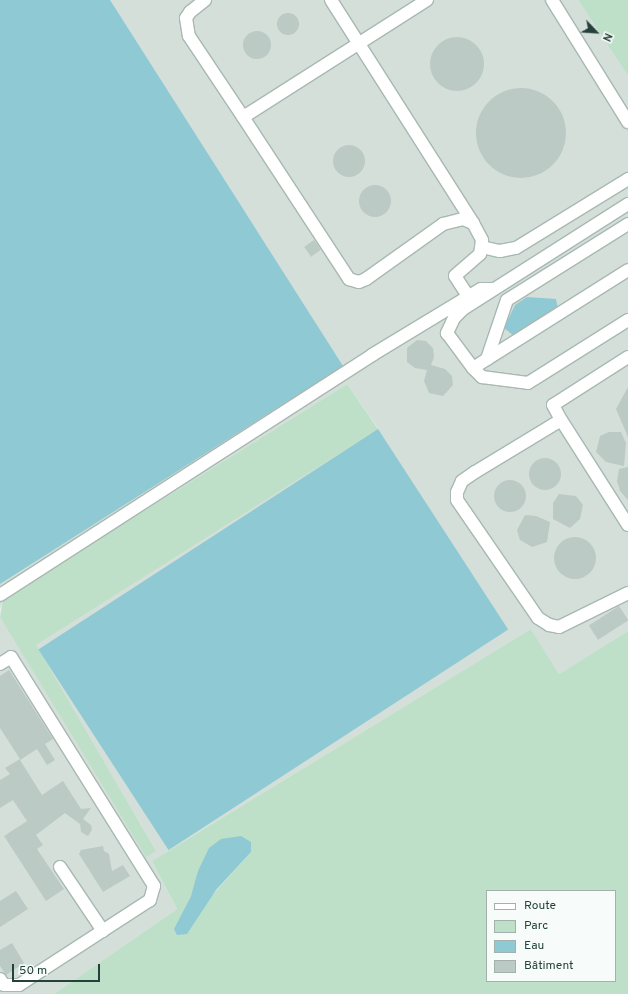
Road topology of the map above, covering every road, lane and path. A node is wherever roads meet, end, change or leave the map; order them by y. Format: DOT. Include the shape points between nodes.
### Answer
graph roads {
  1 [pos="205,0"];
  2 [pos="332,0"];
  3 [pos="427,0"];
  4 [pos="552,0"];
  5 [pos="358,44"];
  6 [pos="243,117"];
  7 [pos="628,122"];
  8 [pos="628,179"];
  9 [pos="628,204"];
  10 [pos="473,224"];
  11 [pos="628,224"];
  12 [pos="482,247"];
  13 [pos="628,270"];
  14 [pos="494,289"];
  15 [pos="468,296"];
  16 [pos="628,320"];
  17 [pos="628,357"];
  18 [pos="487,359"];
  19 [pos="473,368"];
  20 [pos="561,420"];
  21 [pos="628,525"];
  22 [pos="628,593"];
  23 [pos="0,595"];
  24 [pos="0,664"];
  25 [pos="60,867"];
  26 [pos="102,931"];
  27 [pos="0,979"];
  1 -- 6 [label="lane" via="186,18 189,36"];
  2 -- 5 [label="lane"];
  3 -- 5 [label="lane"];
  4 -- 7 [label="lane"];
  5 -- 6 [label="lane"];
  5 -- 10 [label="lane"];
  6 -- 10 [label="lane" via="344,273 354,281 366,279 443,224 463,219"];
  8 -- 12 [label="lane" via="516,248 500,251"];
  9 -- 14 [label="lane"];
  10 -- 12 [label="lane" via="482,240"];
  11 -- 18 [label="lane" via="507,300"];
  12 -- 15 [label="lane" via="476,258 455,276"];
  13 -- 18 [label="lane"];
  14 -- 15 [label="lane" via="480,289"];
  14 -- 19 [label="lane" via="454,318 447,333"];
  15 -- 23 [label="lane"];
  16 -- 19 [label="lane" via="528,383 482,378"];
  17 -- 20 [label="lane" via="553,405"];
  18 -- 19 [label="lane"];
  20 -- 21 [label="lane"];
  20 -- 22 [label="lane" via="462,481 457,492 457,500 538,618 549,625 559,627"];
  24 -- 26 [label="lane" via="11,657 154,886 150,900"];
  25 -- 26 [label="lane"];
  26 -- 27 [label="lane" via="19,985 4,985"];
}
